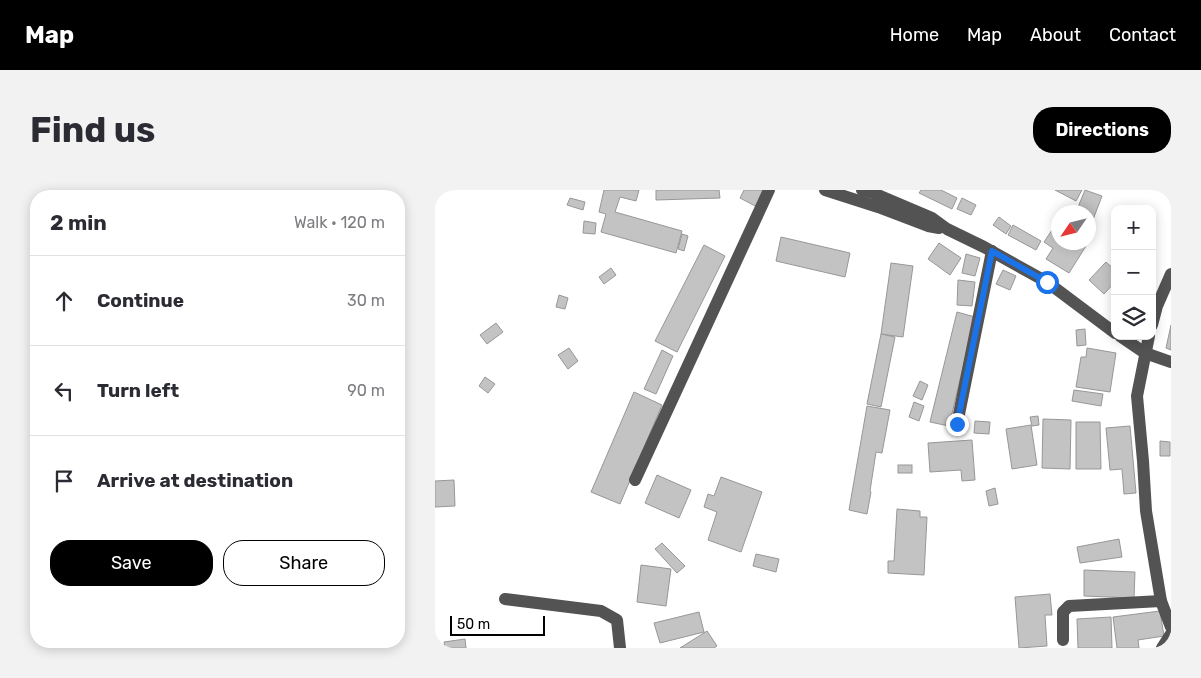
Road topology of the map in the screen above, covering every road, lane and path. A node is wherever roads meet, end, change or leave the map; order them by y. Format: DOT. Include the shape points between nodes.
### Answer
graph roads {
  1 [pos="769,190"];
  2 [pos="825,190"];
  3 [pos="862,190"];
  4 [pos="947,229"];
  5 [pos="992,251"];
  6 [pos="1171,274"];
  7 [pos="1156,310"];
  8 [pos="1111,329"];
  9 [pos="1126,340"];
  10 [pos="1148,340"];
  11 [pos="1145,353"];
  12 [pos="1171,362"];
  13 [pos="957,424"];
  14 [pos="635,480"];
  15 [pos="505,599"];
  16 [pos="1161,601"];
  17 [pos="1171,627"];
  18 [pos="1171,634"];
  19 [pos="1063,640"];
  20 [pos="620,648"];
  21 [pos="1162,648"];
  1 -- 14 [label="street"];
  2 -- 4 [label="street" via="928,226"];
  3 -- 4 [label="street" via="933,218"];
  4 -- 5 [label="street"];
  5 -- 8 [label="street" via="1047,282"];
  5 -- 13 [label="street"];
  6 -- 7 [label="street"];
  9 -- 11 [label="street"];
  10 -- 11 [label="street"];
  11 -- 12 [label="street"];
  11 -- 16 [label="street" via="1137,396 1147,511"];
  15 -- 20 [label="street" via="601,611 617,620"];
  16 -- 17 [label="street"];
  16 -- 19 [label="street" via="1069,606 1063,612"];
  18 -- 21 [label="street"];
}
